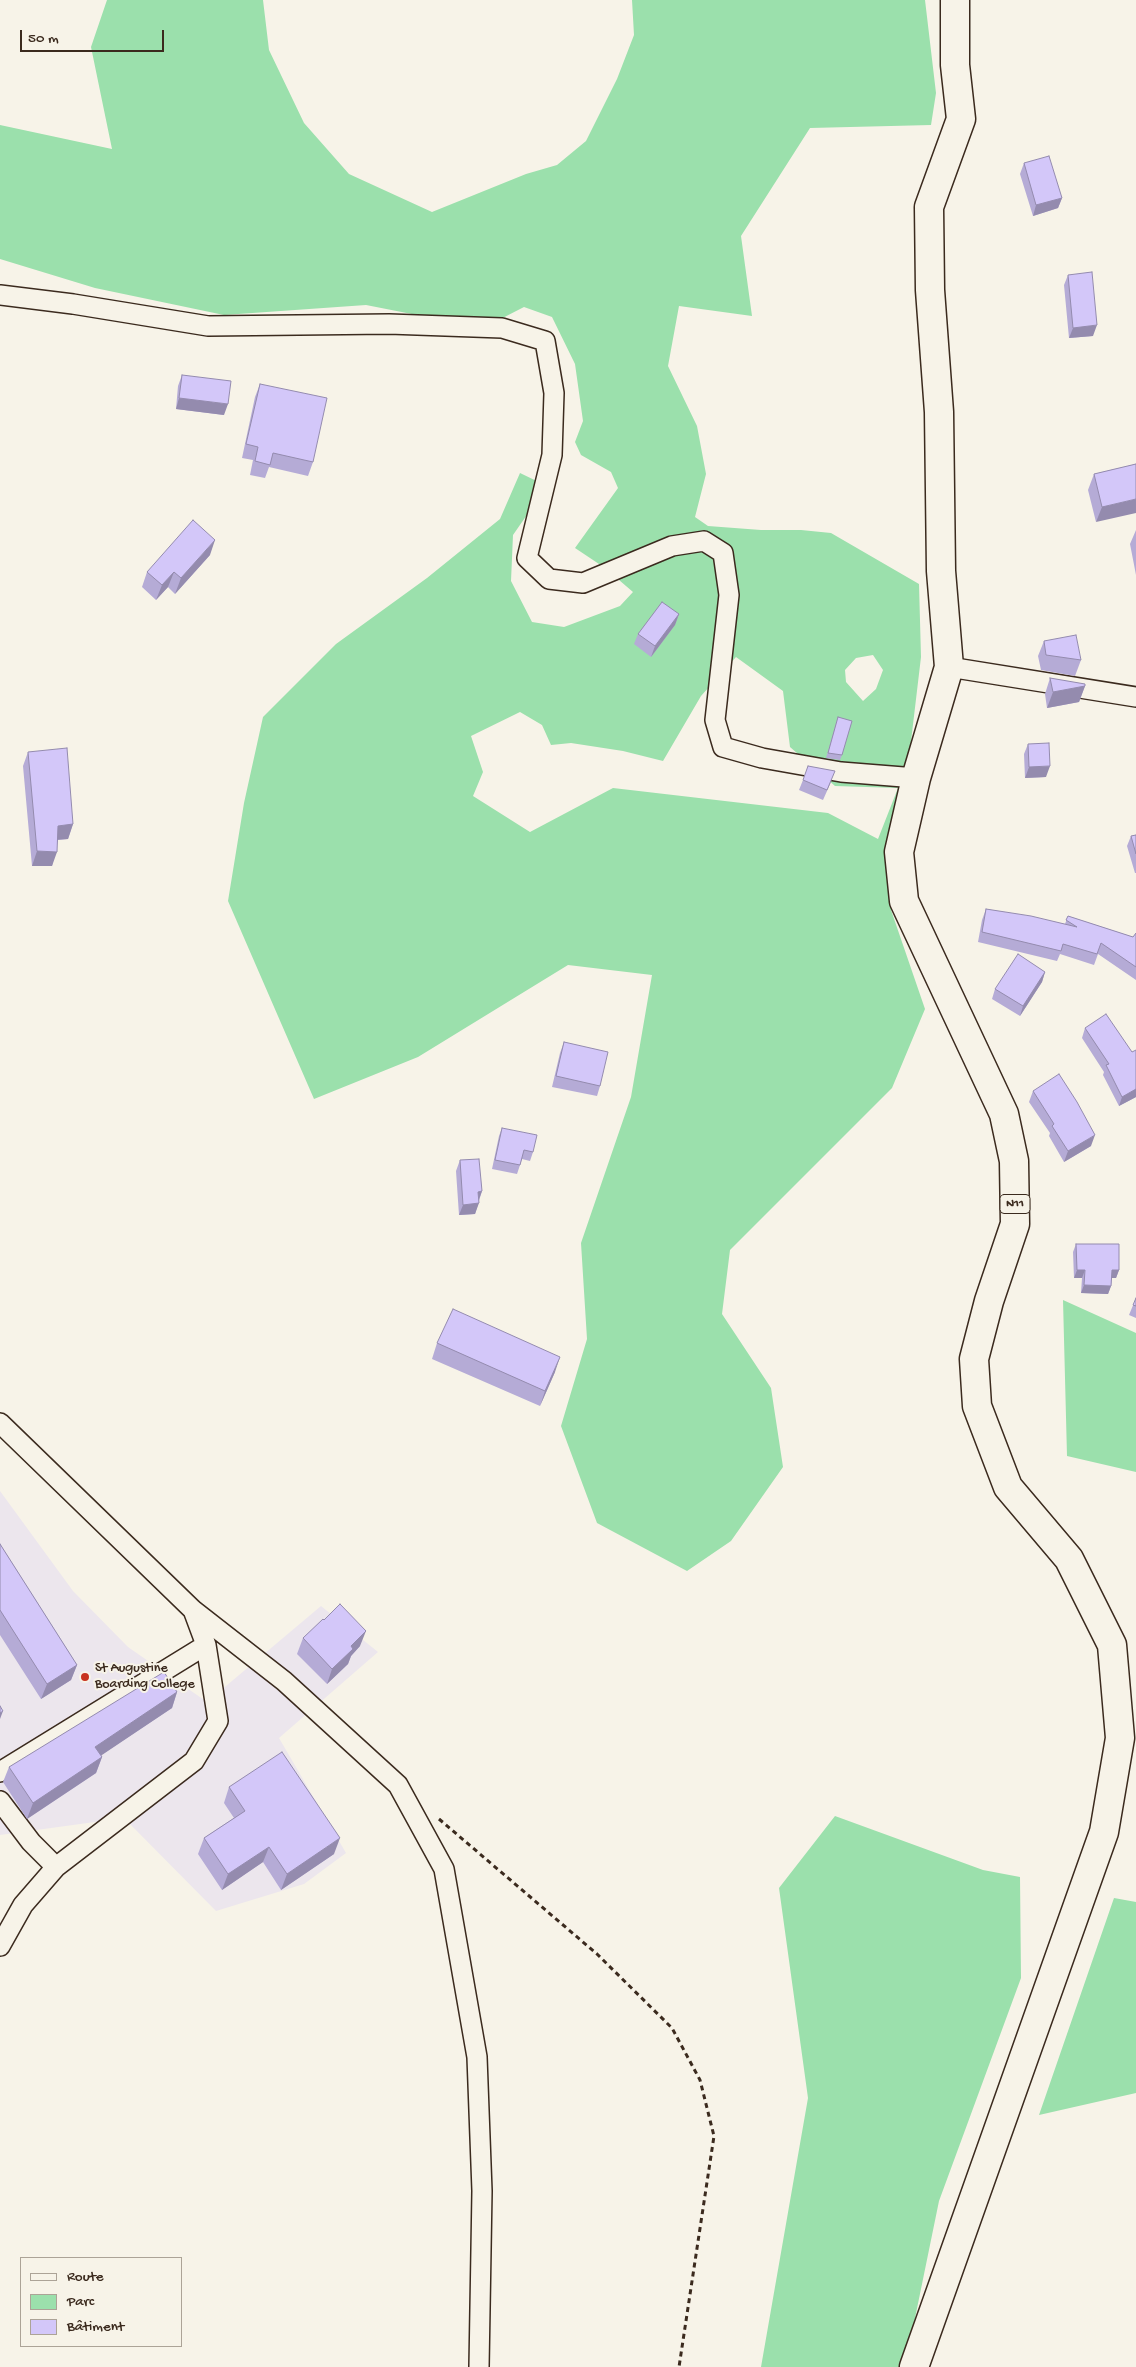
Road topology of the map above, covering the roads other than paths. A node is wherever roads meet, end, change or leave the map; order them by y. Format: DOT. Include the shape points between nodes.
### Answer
graph roads {
  1 [pos="955,0"];
  2 [pos="0,295"];
  3 [pos="949,667"];
  4 [pos="1136,697"];
  5 [pos="916,778"];
  6 [pos="0,1422"];
  7 [pos="193,1610"];
  8 [pos="206,1645"];
  9 [pos="0,1772"];
  10 [pos="0,1801"];
  11 [pos="56,1866"];
  12 [pos="0,1946"];
  13 [pos="479,2367"];
  14 [pos="914,2367"];
  1 -- 3 [label="highway, N11" via="955,65 961,119 930,207 930,290 938,412 941,571"];
  2 -- 5 [label="street" via="208,326 389,324 502,328 545,341 554,393 552,455 528,558 549,579 583,583 672,546 704,541 723,553 729,595 715,720 723,747 762,758 841,772"];
  3 -- 4 [label="street"];
  3 -- 5 [label="highway, N11"];
  5 -- 14 [label="highway, N11" via="899,852 904,901 1004,1114 1014,1161 1015,1224 989,1301 974,1359 978,1406 1008,1487 1069,1560 1112,1645 1120,1738 1104,1832"];
  6 -- 7 [label="street"];
  7 -- 8 [label="street"];
  7 -- 13 [label="street" via="284,1681 398,1785 444,1869 477,2057 482,2191"];
  8 -- 9 [label="street"];
  8 -- 11 [label="street" via="218,1721 194,1761"];
  10 -- 11 [label="street" via="30,1842"];
  11 -- 12 [label="street" via="23,1905"];
}
